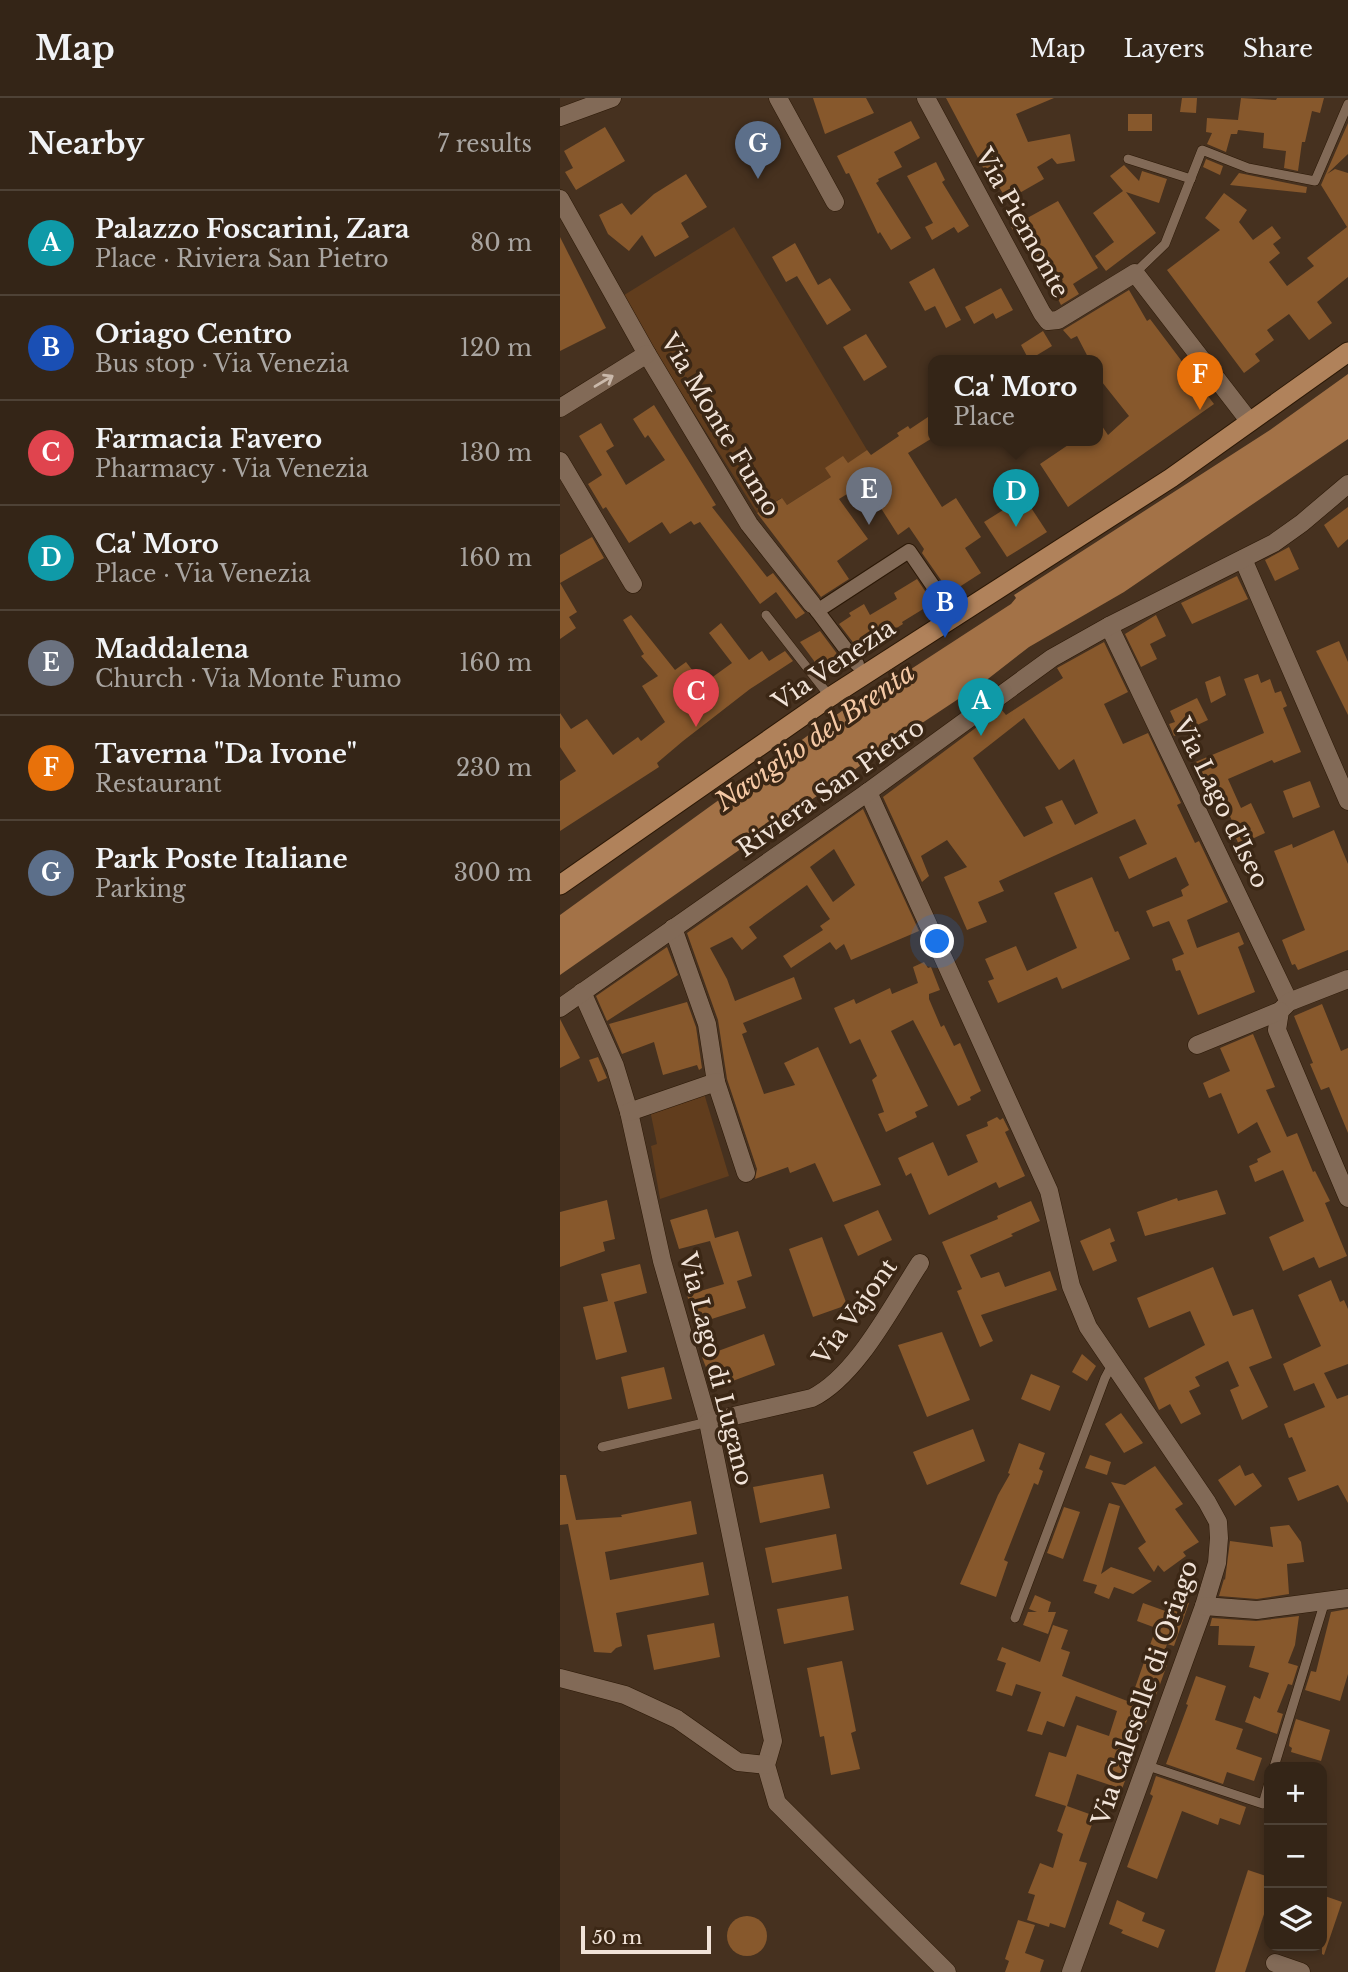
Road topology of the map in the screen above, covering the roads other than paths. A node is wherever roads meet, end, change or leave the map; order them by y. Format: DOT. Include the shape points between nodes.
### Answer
graph roads {
  1 [pos="612,98"];
  2 [pos="778,98"];
  3 [pos="926,98"];
  4 [pos="1348,104"];
  5 [pos="560,117"];
  6 [pos="1128,159"];
  7 [pos="1191,179"];
  8 [pos="560,199"];
  9 [pos="835,202"];
  10 [pos="1135,273"];
  11 [pos="1348,352"];
  12 [pos="647,354"];
  13 [pos="560,408"];
  14 [pos="1250,422"];
  15 [pos="560,461"];
  16 [pos="1348,484"];
  17 [pos="1243,559"];
  18 [pos="633,584"];
  19 [pos="946,605"];
  20 [pos="814,608"];
  21 [pos="766,615"];
  22 [pos="1108,626"];
  23 [pos="857,664"];
  24 [pos="830,697"];
  25 [pos="868,792"];
  26 [pos="1348,800"];
  27 [pos="560,885"];
  28 [pos="673,928"];
  29 [pos="1348,979"];
  30 [pos="582,992"];
  31 [pos="1285,1007"];
  32 [pos="560,1008"];
  33 [pos="1196,1045"];
  34 [pos="716,1082"];
  35 [pos="629,1112"];
  36 [pos="746,1173"];
  37 [pos="1348,1198"];
  38 [pos="920,1263"];
  39 [pos="1113,1363"];
  40 [pos="708,1422"];
  41 [pos="602,1447"];
  42 [pos="1348,1598"];
  43 [pos="1325,1601"];
  44 [pos="1204,1606"];
  45 [pos="1015,1618"];
  46 [pos="560,1678"];
  47 [pos="1276,1762"];
  48 [pos="766,1765"];
  49 [pos="1148,1766"];
  50 [pos="1264,1800"];
  51 [pos="1275,1963"];
  52 [pos="947,1972"];
  53 [pos="1071,1972"];
  54 [pos="1301,1972"];
  1 -- 5 [label="street"];
  2 -- 9 [label="street"];
  3 -- 10 [label="street, Via Piemonte" via="1048,321 1058,320"];
  4 -- 7 [label="lane" via="1315,181 1248,168 1202,150"];
  6 -- 7 [label="lane"];
  7 -- 10 [label="lane" via="1165,244"];
  8 -- 12 [label="street, Via Monte Fumo"];
  10 -- 14 [label="street"];
  11 -- 14 [label="main road, Via Venezia"];
  13 -- 12 [label="street, one-way"];
  12 -- 20 [label="street, Via Monte Fumo" via="749,524"];
  14 -- 24 [label="main road, Via Venezia" via="1171,478"];
  15 -- 18 [label="street"];
  16 -- 17 [label="street, Riviera San Pietro" via="1274,543"];
  17 -- 22 [label="street, Riviera San Pietro"];
  17 -- 26 [label="street"];
  19 -- 20 [label="street" via="909,551"];
  20 -- 23 [label="street, Via Monte Fumo"];
  21 -- 24 [label="lane"];
  22 -- 25 [label="street, Riviera San Pietro" via="1052,658"];
  22 -- 31 [label="street, Via Lago d'Iseo"];
  24 -- 27 [label="main road, Via Venezia"];
  25 -- 28 [label="street, Riviera San Pietro"];
  25 -- 39 [label="street, Via Caleselle di Oriago" via="1049,1191 1071,1286 1088,1327"];
  28 -- 30 [label="street, Riviera San Pietro"];
  28 -- 34 [label="street" via="707,1024"];
  29 -- 31 [label="street"];
  30 -- 32 [label="street, Riviera San Pietro"];
  30 -- 35 [label="street, Via Lago di Lugano" via="615,1066"];
  31 -- 33 [label="street"];
  31 -- 37 [label="street" via="1277,1030"];
  34 -- 35 [label="street"];
  34 -- 36 [label="street"];
  35 -- 40 [label="street, Via Lago di Lugano" via="662,1261"];
  38 -- 40 [label="street, Via Vajont" via="854,1364 828,1390 812,1398"];
  39 -- 44 [label="street, Via Caleselle di Oriago" via="1218,1522 1217,1563"];
  39 -- 45 [label="lane"];
  40 -- 41 [label="lane"];
  40 -- 48 [label="street, Via Lago di Lugano" via="774,1741"];
  42 -- 43 [label="street"];
  43 -- 44 [label="street" via="1257,1610"];
  43 -- 47 [label="lane"];
  44 -- 49 [label="street, Via Caleselle di Oriago"];
  46 -- 48 [label="street" via="625,1695 677,1719 738,1762"];
  48 -- 52 [label="street, Via Lago di Lugano" via="777,1803"];
  49 -- 50 [label="lane" via="1263,1804"];
  49 -- 53 [label="street, Via Caleselle di Oriago"];
  51 -- 54 [label="street"];
}
